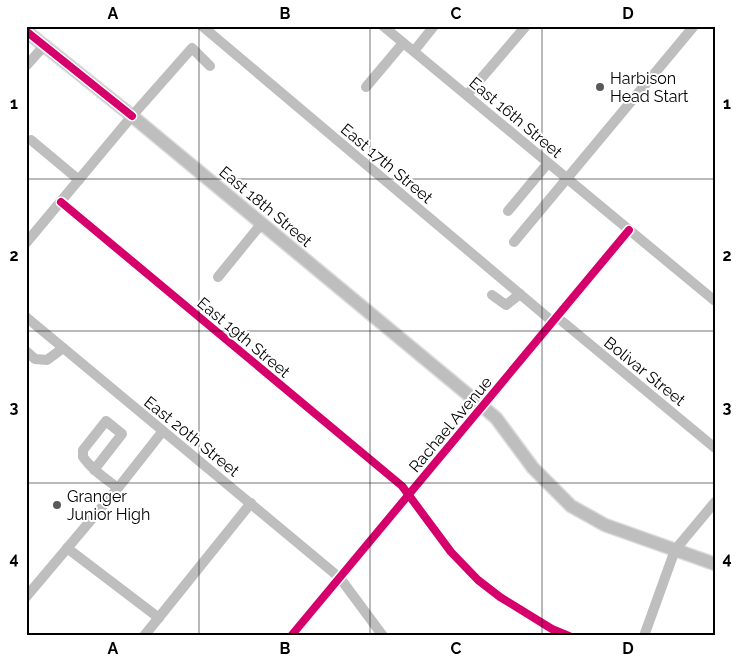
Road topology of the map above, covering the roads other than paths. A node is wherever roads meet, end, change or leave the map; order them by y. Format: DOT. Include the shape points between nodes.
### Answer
graph roads {
  1 [pos="202,26"];
  2 [pos="383,26"];
  3 [pos="434,26"];
  4 [pos="526,26"];
  5 [pos="694,26"];
  6 [pos="26,31"];
  7 [pos="403,43"];
  8 [pos="44,46"];
  9 [pos="414,51"];
  10 [pos="26,66"];
  11 [pos="210,66"];
  12 [pos="366,87"];
  13 [pos="467,95"];
  14 [pos="132,116"];
  15 [pos="31,140"];
  16 [pos="548,164"];
  17 [pos="566,178"];
  18 [pos="79,180"];
  19 [pos="61,202"];
  20 [pos="508,211"];
  21 [pos="262,224"];
  22 [pos="629,230"];
  23 [pos="514,242"];
  24 [pos="26,243"];
  25 [pos="218,277"];
  26 [pos="520,294"];
  27 [pos="492,296"];
  28 [pos="715,301"];
  29 [pos="26,317"];
  30 [pos="555,320"];
  31 [pos="63,348"];
  32 [pos="26,351"];
  33 [pos="483,406"];
  34 [pos="162,432"];
  35 [pos="715,448"];
  36 [pos="94,470"];
  37 [pos="118,488"];
  38 [pos="408,495"];
  39 [pos="715,502"];
  40 [pos="250,503"];
  41 [pos="67,548"];
  42 [pos="675,550"];
  43 [pos="715,564"];
  44 [pos="340,578"];
  45 [pos="26,597"];
  46 [pos="159,618"];
  47 [pos="144,636"];
  48 [pos="291,636"];
  49 [pos="383,636"];
  50 [pos="569,636"];
  51 [pos="644,636"];
  1 -- 26 [label="street, East 17th Street"];
  2 -- 7 [label="street, East 16th Street"];
  3 -- 9 [label="street"];
  4 -- 13 [label="street"];
  5 -- 17 [label="street"];
  6 -- 8 [label="main road, East 18th Street"];
  7 -- 9 [label="street, East 16th Street"];
  7 -- 12 [label="street"];
  8 -- 10 [label="street"];
  8 -- 14 [label="main road, East 18th Street"];
  9 -- 13 [label="street, East 16th Street"];
  11 -- 14 [label="street" via="192,48"];
  13 -- 16 [label="street, East 16th Street"];
  14 -- 18 [label="street"];
  14 -- 21 [label="main road, East 18th Street"];
  15 -- 18 [label="street"];
  16 -- 17 [label="street, East 16th Street"];
  16 -- 20 [label="street"];
  17 -- 22 [label="street, East 16th Street"];
  17 -- 23 [label="street"];
  18 -- 19 [label="street"];
  19 -- 24 [label="street"];
  19 -- 38 [label="street, East 19th Street" via="395,480"];
  21 -- 25 [label="street"];
  21 -- 33 [label="main road, East 18th Street"];
  22 -- 28 [label="street, East 16th Street"];
  22 -- 30 [label="street, Rachael Avenue"];
  26 -- 27 [label="street" via="506,305"];
  26 -- 30 [label="street, East 17th Street"];
  29 -- 31 [label="street, East 20th Street"];
  30 -- 33 [label="street, Rachael Avenue"];
  30 -- 35 [label="street, Bolivar Street"];
  31 -- 32 [label="street" via="47,360 35,359"];
  31 -- 34 [label="street, East 20th Street"];
  33 -- 38 [label="street, Rachael Avenue"];
  33 -- 42 [label="main road, East 18th Street" via="496,418 533,468 571,506 605,525"];
  34 -- 37 [label="street"];
  34 -- 40 [label="street, East 20th Street"];
  36 -- 36 [label="street" via="83,457 83,450 106,421 122,434"];
  36 -- 37 [label="street"];
  37 -- 41 [label="street"];
  38 -- 44 [label="street, Rachael Avenue"];
  38 -- 50 [label="street, East 19th Street" via="451,552 478,580 500,597"];
  39 -- 42 [label="street"];
  40 -- 44 [label="street, East 20th Street"];
  40 -- 46 [label="street"];
  41 -- 45 [label="street"];
  41 -- 46 [label="street"];
  42 -- 43 [label="main road, East 18th Street"];
  42 -- 51 [label="street"];
  44 -- 48 [label="street, Rachael Avenue"];
  44 -- 49 [label="street, East 20th Street"];
  46 -- 47 [label="street"];
}
